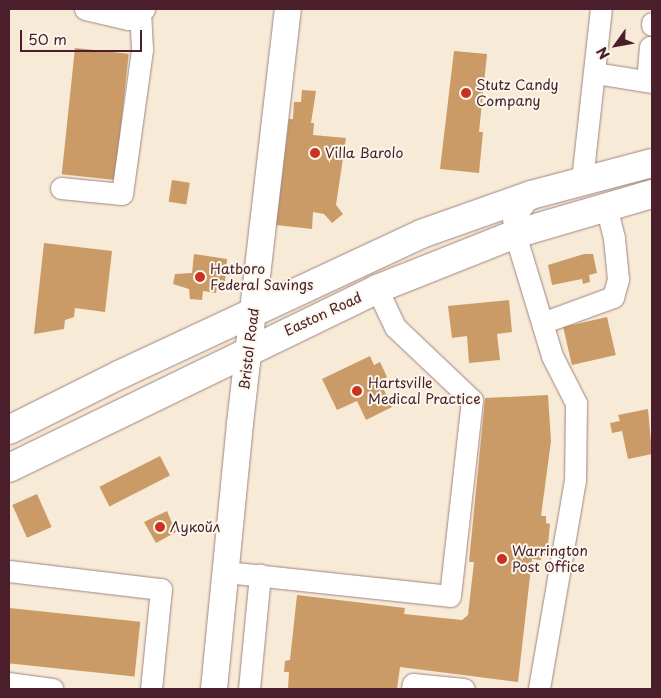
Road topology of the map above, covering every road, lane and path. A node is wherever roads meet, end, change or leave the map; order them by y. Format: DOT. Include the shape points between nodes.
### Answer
graph roads {
  1 [pos="85,9"];
  2 [pos="288,9"];
  3 [pos="601,9"];
  4 [pos="142,11"];
  5 [pos="650,47"];
  6 [pos="594,73"];
  7 [pos="650,82"];
  8 [pos="652,163"];
  9 [pos="582,180"];
  10 [pos="61,188"];
  11 [pos="652,194"];
  12 [pos="531,195"];
  13 [pos="606,207"];
  14 [pos="515,234"];
  15 [pos="377,289"];
  16 [pos="253,311"];
  17 [pos="542,323"];
  18 [pos="249,349"];
  19 [pos="9,430"];
  20 [pos="9,468"];
  21 [pos="9,571"];
  22 [pos="226,572"];
  23 [pos="260,576"];
  24 [pos="9,684"];
  25 [pos="54,689"];
  26 [pos="151,689"];
  27 [pos="214,689"];
  28 [pos="249,689"];
  29 [pos="412,689"];
  30 [pos="464,689"];
  31 [pos="539,689"];
  1 -- 4 [label="lane" via="128,19"];
  2 -- 16 [label="main road, Bristol Road"];
  3 -- 6 [label="lane"];
  4 -- 10 [label="lane" via="142,48 122,194"];
  5 -- 7 [label="lane"];
  6 -- 7 [label="lane"];
  6 -- 9 [label="lane"];
  8 -- 9 [label="highway"];
  9 -- 12 [label="highway"];
  11 -- 13 [label="highway, Easton Road"];
  12 -- 14 [label="lane" via="513,218"];
  12 -- 16 [label="highway" via="421,234"];
  13 -- 14 [label="highway, Easton Road"];
  13 -- 17 [label="lane" via="614,238 618,279 613,297"];
  14 -- 15 [label="highway, Easton Road"];
  14 -- 17 [label="lane"];
  15 -- 18 [label="highway, Easton Road"];
  15 -- 23 [label="lane" via="395,327 472,400 450,596"];
  16 -- 18 [label="main road, Bristol Road"];
  16 -- 19 [label="highway"];
  17 -- 31 [label="lane" via="552,356 576,403 575,480"];
  18 -- 20 [label="highway, Easton Road"];
  18 -- 22 [label="main road, Bristol Road"];
  21 -- 26 [label="lane" via="161,589"];
  22 -- 23 [label="lane"];
  22 -- 27 [label="main road, Bristol Road"];
  23 -- 28 [label="lane"];
  24 -- 25 [label="lane"];
  29 -- 30 [label="lane" via="413,684"];
}
